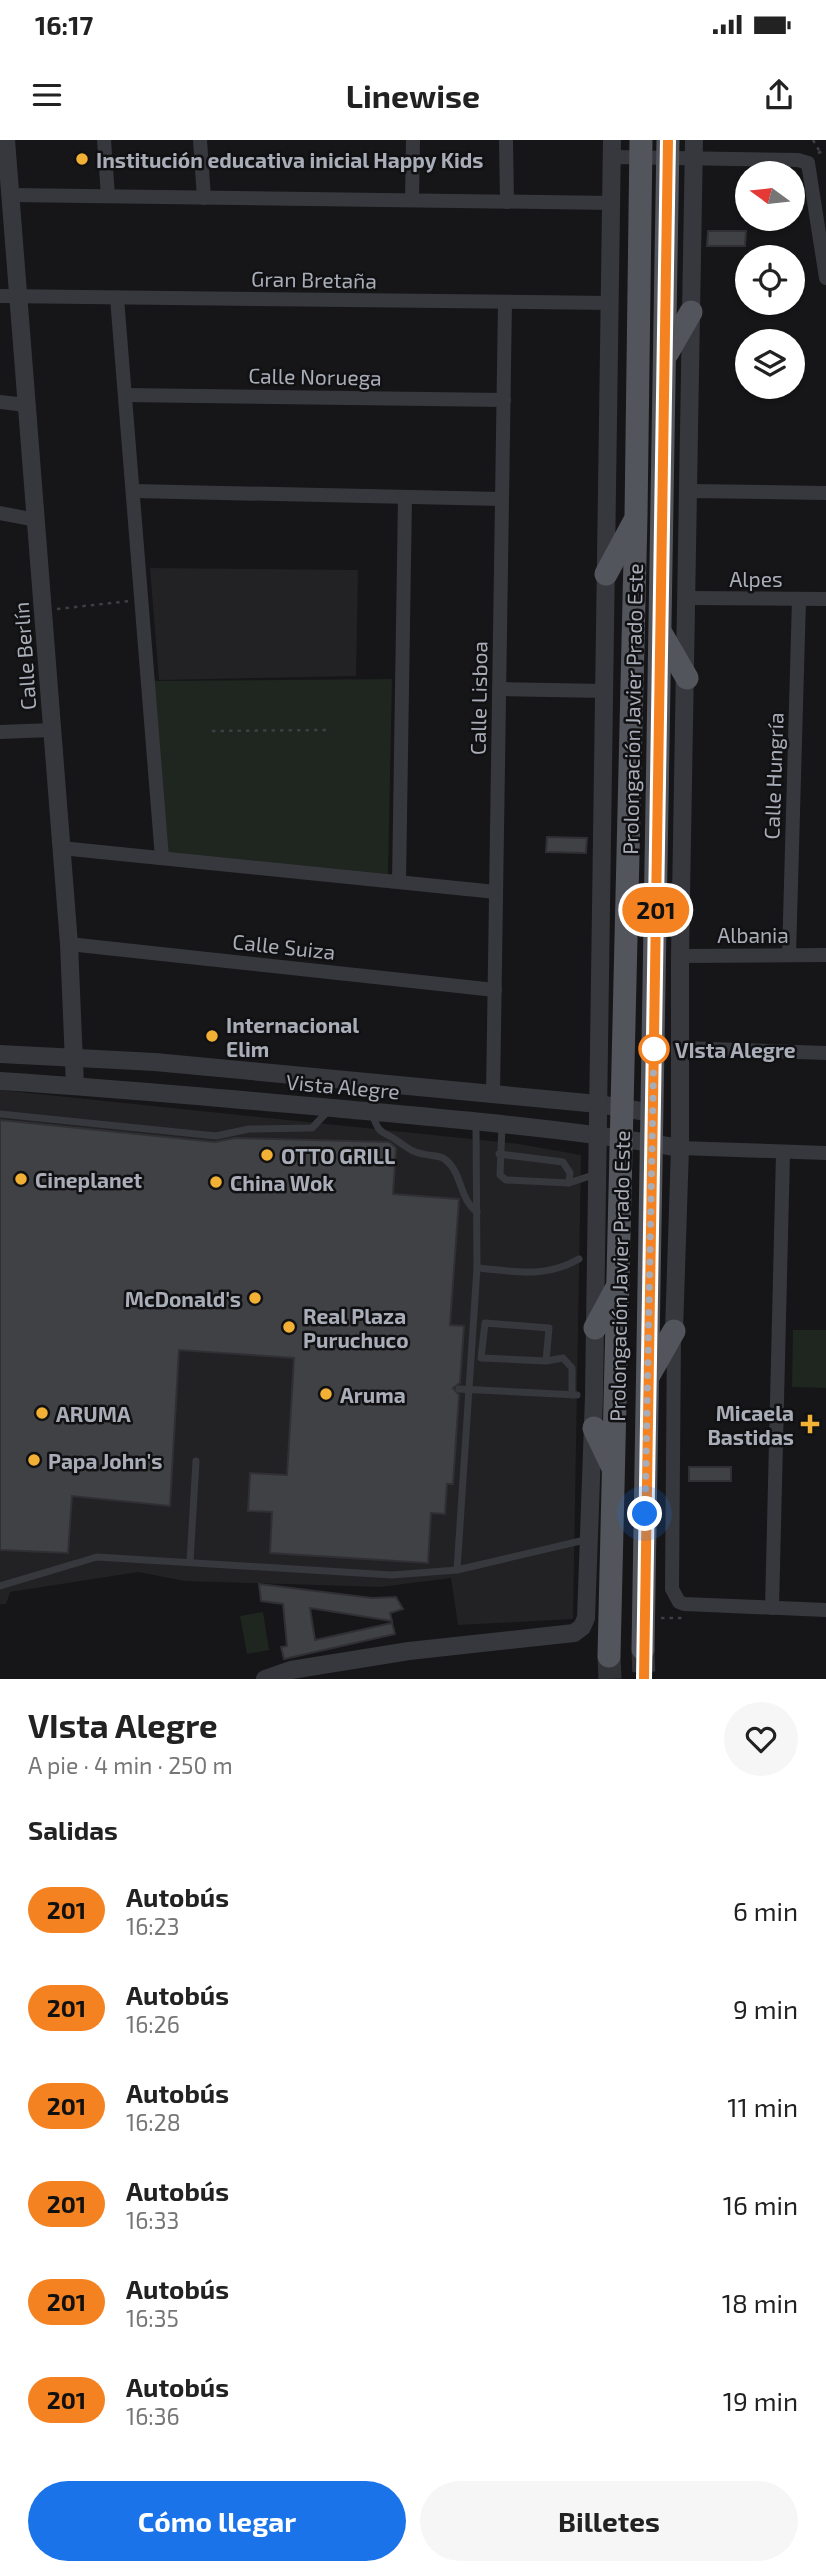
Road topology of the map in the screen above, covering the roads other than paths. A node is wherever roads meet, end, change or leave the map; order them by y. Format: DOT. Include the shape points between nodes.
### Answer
graph roads {
  1 [pos="6,140"];
  2 [pos="104,140"];
  3 [pos="200,140"];
  4 [pos="413,140"];
  5 [pos="506,140"];
  6 [pos="694,140"];
  7 [pos="613,149"];
  8 [pos="641,149"];
  9 [pos="668,149"];
  10 [pos="694,160"];
  11 [pos="10,195"];
  12 [pos="108,197"];
  13 [pos="204,198"];
  14 [pos="412,201"];
  15 [pos="507,202"];
  16 [pos="613,203"];
  17 [pos="826,278"];
  18 [pos="9,297"];
  19 [pos="117,298"];
  20 [pos="505,302"];
  21 [pos="611,303"];
  22 [pos="691,312"];
  23 [pos="664,361"];
  24 [pos="125,395"];
  25 [pos="504,400"];
  26 [pos="0,401"];
  27 [pos="26,405"];
  28 [pos="133,491"];
  29 [pos="688,491"];
  30 [pos="826,493"];
  31 [pos="405,497"];
  32 [pos="502,499"];
  33 [pos="0,513"];
  34 [pos="636,516"];
  35 [pos="36,520"];
  36 [pos="606,574"];
  37 [pos="687,598"];
  38 [pos="799,599"];
  39 [pos="826,599"];
  40 [pos="660,631"];
  41 [pos="687,678"];
  42 [pos="499,689"];
  43 [pos="605,691"];
  44 [pos="52,730"];
  45 [pos="0,732"];
  46 [pos="61,848"];
  47 [pos="162,858"];
  48 [pos="399,882"];
  49 [pos="496,892"];
  50 [pos="69,944"];
  51 [pos="789,955"];
  52 [pos="680,956"];
  53 [pos="826,956"];
  54 [pos="495,990"];
  55 [pos="681,1048"];
  56 [pos="826,1053"];
  57 [pos="0,1054"];
  58 [pos="75,1057"];
  59 [pos="155,1062"];
  60 [pos="0,1081"];
  61 [pos="75,1086"];
  62 [pos="161,1092"];
  63 [pos="485,1094"];
  64 [pos="529,1098"];
  65 [pos="598,1104"];
  66 [pos="622,1107"];
  67 [pos="330,1108"];
  68 [pos="372,1112"];
  69 [pos="653,1112"];
  70 [pos="0,1114"];
  71 [pos="476,1122"];
  72 [pos="502,1125"];
  73 [pos="524,1127"];
  74 [pos="597,1135"];
  75 [pos="622,1138"];
  76 [pos="653,1143"];
  77 [pos="680,1148"];
  78 [pos="783,1153"];
  79 [pos="826,1153"];
  80 [pos="499,1154"];
  81 [pos="597,1174"];
  82 [pos="569,1183"];
  83 [pos="621,1190"];
  84 [pos="652,1210"];
  85 [pos="477,1212"];
  86 [pos="579,1259"];
  87 [pos="477,1268"];
  88 [pos="619,1284"];
  89 [pos="595,1328"];
  90 [pos="674,1331"];
  91 [pos="546,1361"];
  92 [pos="648,1378"];
  93 [pos="459,1389"];
  94 [pos="469,1390"];
  95 [pos="594,1429"];
  96 [pos="195,1461"];
  97 [pos="615,1471"];
  98 [pos="589,1539"];
  99 [pos="190,1562"];
  100 [pos="457,1570"];
  101 [pos="0,1586"];
  102 [pos="772,1608"];
  103 [pos="826,1610"];
  104 [pos="643,1650"];
  105 [pos="609,1656"];
  106 [pos="265,1679"];
  1 -- 11 [label="street, Calle Berlín"];
  2 -- 12 [label="street"];
  3 -- 13 [label="street"];
  4 -- 14 [label="street"];
  5 -- 15 [label="street"];
  6 -- 10 [label="street"];
  7 -- 8 [label="street"];
  7 -- 16 [label="street, Prolongación Javier Prado Este"];
  8 -- 9 [label="street"];
  8 -- 34 [label="main road, Prolongación Javier Prado Este"];
  9 -- 10 [label="street"];
  9 -- 23 [label="main road, Prolongación Javier Prado Este"];
  10 -- 17 [label="street" via="808,163"];
  10 -- 22 [label="street"];
  11 -- 12 [label="street"];
  11 -- 18 [label="street, Calle Berlín"];
  12 -- 13 [label="street"];
  13 -- 14 [label="street"];
  14 -- 15 [label="street"];
  15 -- 16 [label="street"];
  16 -- 21 [label="street, Prolongación Javier Prado Este"];
  18 -- 19 [label="street, Gran Bretaña"];
  18 -- 27 [label="street, Calle Berlín"];
  19 -- 20 [label="street, Gran Bretaña"];
  19 -- 24 [label="street"];
  20 -- 21 [label="street, Gran Bretaña"];
  20 -- 25 [label="street, Calle Lisboa"];
  21 -- 36 [label="street, Prolongación Javier Prado Este"];
  22 -- 23 [label="main road"];
  22 -- 29 [label="street"];
  23 -- 40 [label="main road, Prolongación Javier Prado Este"];
  24 -- 25 [label="street, Calle Noruega"];
  24 -- 28 [label="street"];
  25 -- 32 [label="street, Calle Lisboa"];
  26 -- 27 [label="street"];
  27 -- 35 [label="street, Calle Berlín"];
  28 -- 31 [label="street"];
  28 -- 47 [label="street"];
  29 -- 30 [label="street"];
  29 -- 37 [label="street"];
  31 -- 32 [label="street"];
  31 -- 48 [label="street"];
  32 -- 42 [label="street, Calle Lisboa"];
  33 -- 35 [label="street"];
  34 -- 36 [label="main road"];
  34 -- 66 [label="main road, Prolongación Javier Prado Este"];
  35 -- 44 [label="street, Calle Berlín"];
  36 -- 43 [label="street, Prolongación Javier Prado Este"];
  37 -- 38 [label="street, Alpes"];
  37 -- 41 [label="street"];
  38 -- 39 [label="street, Alpes"];
  38 -- 51 [label="street, Calle Hungría"];
  40 -- 41 [label="main road"];
  40 -- 69 [label="main road, Prolongación Javier Prado Este"];
  41 -- 52 [label="street"];
  42 -- 43 [label="street"];
  42 -- 49 [label="street, Calle Lisboa"];
  43 -- 65 [label="street, Prolongación Javier Prado Este"];
  44 -- 45 [label="street"];
  44 -- 46 [label="street, Calle Berlín"];
  46 -- 47 [label="street"];
  46 -- 50 [label="street, Calle Berlín"];
  47 -- 48 [label="street"];
  48 -- 49 [label="street"];
  49 -- 54 [label="street, Calle Lisboa"];
  50 -- 54 [label="street, Calle Suiza"];
  50 -- 58 [label="street, Calle Berlín"];
  51 -- 52 [label="street, Albania"];
  51 -- 53 [label="street, Albania"];
  52 -- 55 [label="street"];
  54 -- 63 [label="street, Calle Lisboa"];
  55 -- 56 [label="street"];
  55 -- 77 [label="street"];
  57 -- 58 [label="street, Vista Alegre"];
  58 -- 59 [label="street, Vista Alegre"];
  58 -- 61 [label="street, Calle Berlín"];
  59 -- 62 [label="street" via="148,1079"];
  59 -- 63 [label="street, Vista Alegre"];
  60 -- 61 [label="street, Vista Alegre"];
  61 -- 62 [label="street, Vista Alegre"];
  62 -- 67 [label="street, Vista Alegre"];
  63 -- 64 [label="street, Vista Alegre"];
  63 -- 71 [label="street"];
  64 -- 65 [label="street, Vista Alegre"];
  64 -- 73 [label="street" via="537,1112"];
  65 -- 66 [label="street, Vista Alegre"];
  65 -- 74 [label="street, Prolongación Javier Prado Este"];
  66 -- 69 [label="street, Vista Alegre"];
  66 -- 75 [label="main road, Prolongación Javier Prado Este"];
  67 -- 68 [label="street, Vista Alegre"];
  67 -- 70 [label="lane" via="312,1128 249,1129 216,1136"];
  68 -- 71 [label="street, Vista Alegre"];
  68 -- 85 [label="lane" via="378,1129 391,1140 408,1150 441,1156 453,1166 467,1205"];
  69 -- 76 [label="main road, Prolongación Javier Prado Este"];
  71 -- 72 [label="street, Vista Alegre"];
  71 -- 85 [label="lane"];
  72 -- 73 [label="street, Vista Alegre"];
  72 -- 80 [label="lane"];
  73 -- 74 [label="street, Vista Alegre"];
  74 -- 75 [label="street, Vista Alegre"];
  74 -- 81 [label="street, Prolongación Javier Prado Este"];
  75 -- 76 [label="street, Vista Alegre"];
  75 -- 83 [label="main road, Prolongación Javier Prado Este"];
  76 -- 77 [label="street, Vista Alegre"];
  76 -- 84 [label="main road, Prolongación Javier Prado Este"];
  77 -- 78 [label="street"];
  77 -- 90 [label="street"];
  78 -- 79 [label="street"];
  78 -- 102 [label="street"];
  80 -- 82 [label="lane" via="564,1162"];
  80 -- 82 [label="lane" via="500,1175 506,1180"];
  81 -- 82 [label="lane"];
  81 -- 89 [label="street, Prolongación Javier Prado Este"];
  83 -- 84 [label="main road" via="631,1184 639,1186"];
  83 -- 88 [label="main road, Prolongación Javier Prado Este"];
  84 -- 92 [label="main road, Prolongación Javier Prado Este"];
  85 -- 87 [label="lane"];
  86 -- 87 [label="lane" via="546,1273"];
  87 -- 94 [label="lane"];
  88 -- 89 [label="main road"];
  88 -- 97 [label="main road, Prolongación Javier Prado Este"];
  89 -- 95 [label="street, Prolongación Javier Prado Este"];
  90 -- 92 [label="main road"];
  90 -- 102 [label="street" via="675,1598 684,1604"];
  91 -- 91 [label="lane" via="549,1328 485,1323 481,1358"];
  91 -- 94 [label="lane" via="563,1358 572,1368 574,1395"];
  92 -- 104 [label="main road, Prolongación Javier Prado Este"];
  93 -- 94 [label="lane"];
  94 -- 100 [label="lane"];
  95 -- 97 [label="main road"];
  95 -- 98 [label="street, Prolongación Javier Prado Este"];
  96 -- 99 [label="lane"];
  97 -- 105 [label="main road, Prolongación Javier Prado Este"];
  98 -- 100 [label="lane"];
  98 -- 106 [label="street, Prolongación Javier Prado Este" via="586,1618 573,1633 409,1651 291,1670"];
  99 -- 100 [label="lane" via="392,1575"];
  99 -- 101 [label="lane" via="97,1557"];
  102 -- 103 [label="street"];
}
